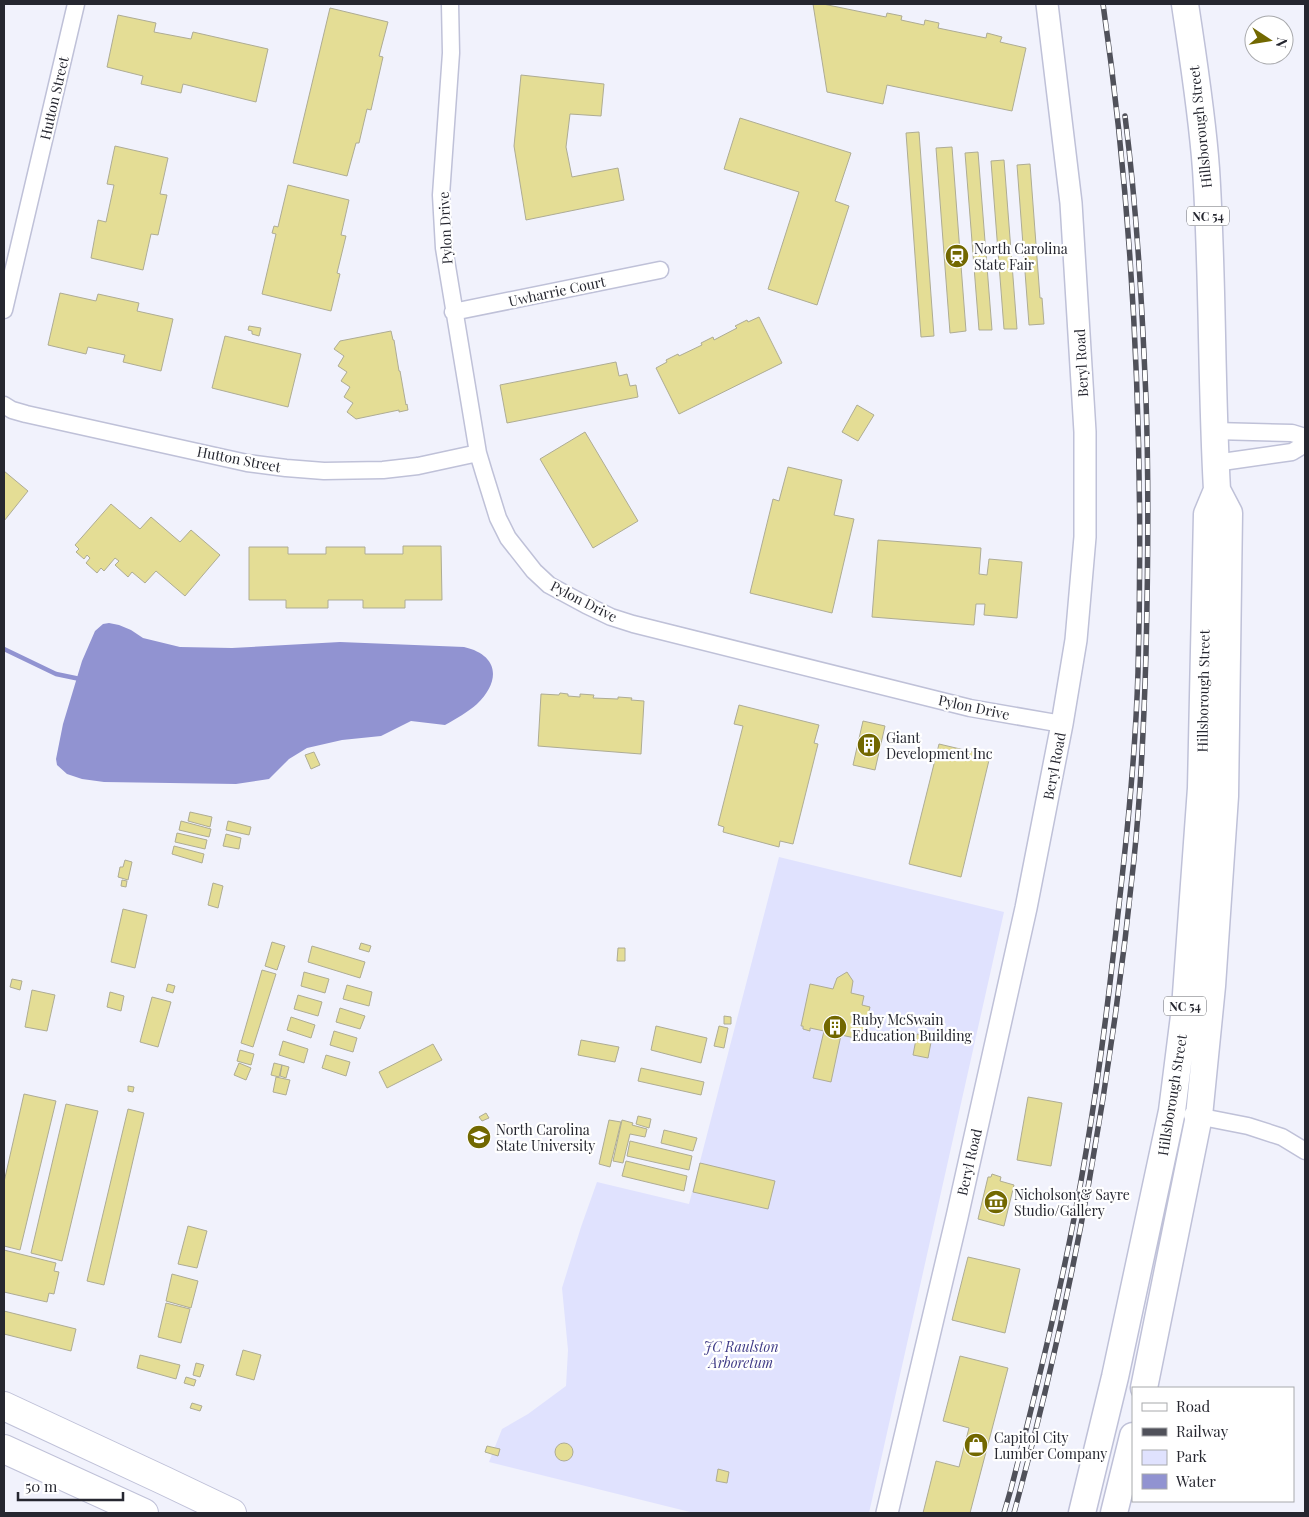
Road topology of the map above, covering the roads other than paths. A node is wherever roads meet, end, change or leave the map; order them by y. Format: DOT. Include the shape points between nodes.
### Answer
graph roads {
  1 [pos="76,4"];
  2 [pos="450,4"];
  3 [pos="1047,4"];
  4 [pos="1185,4"];
  5 [pos="660,270"];
  6 [pos="4,310"];
  7 [pos="454,312"];
  8 [pos="4,405"];
  9 [pos="1215,430"];
  10 [pos="1305,437"];
  11 [pos="1305,444"];
  12 [pos="478,453"];
  13 [pos="1215,463"];
  14 [pos="1216,490"];
  15 [pos="1062,724"];
  16 [pos="1172,1111"];
  17 [pos="1199,1116"];
  18 [pos="1305,1151"];
  19 [pos="1144,1387"];
  20 [pos="4,1406"];
  21 [pos="1132,1440"];
  22 [pos="4,1449"];
  23 [pos="144,1513"];
  24 [pos="232,1513"];
  25 [pos="888,1513"];
  26 [pos="1082,1513"];
  27 [pos="1114,1513"];
  1 -- 6 [label="street, Hutton Street"];
  2 -- 7 [label="street, Pylon Drive" via="451,53 441,195 444,248"];
  3 -- 15 [label="street, Beryl Road" via="1071,203 1085,432 1085,537 1076,640"];
  4 -- 9 [label="main road, Hillsborough Street / NC 54" via="1206,167"];
  5 -- 7 [label="street, Uwharrie Court"];
  7 -- 12 [label="street, Pylon Drive"];
  8 -- 12 [label="street, Hutton Street" via="26,414 247,463 286,468 382,470"];
  9 -- 10 [label="street" via="1292,433"];
  9 -- 13 [label="main road, Hillsborough Street / NC 54"];
  11 -- 13 [label="street" via="1292,452"];
  12 -- 15 [label="street, Pylon Drive" via="498,518 520,555 550,585 612,617 970,708"];
  13 -- 14 [label="main road, Hillsborough Street / NC 54"];
  14 -- 16 [label="main road, Hillsborough Street / NC 54" via="1207,514 1200,788 1185,1008"];
  14 -- 17 [label="main road, Hillsborough Street / NC 54" via="1229,513 1225,796"];
  15 -- 25 [label="street, Beryl Road" via="1002,1018"];
  16 -- 17 [label="street"];
  16 -- 26 [label="main road, Hillsborough Street / NC 54" via="1115,1378"];
  17 -- 18 [label="street" via="1282,1137"];
  17 -- 19 [label="main road, Hillsborough Street / NC 54"];
  20 -- 24 [label="highway"];
  21 -- 27 [label="main road"];
  22 -- 23 [label="highway"];
}
